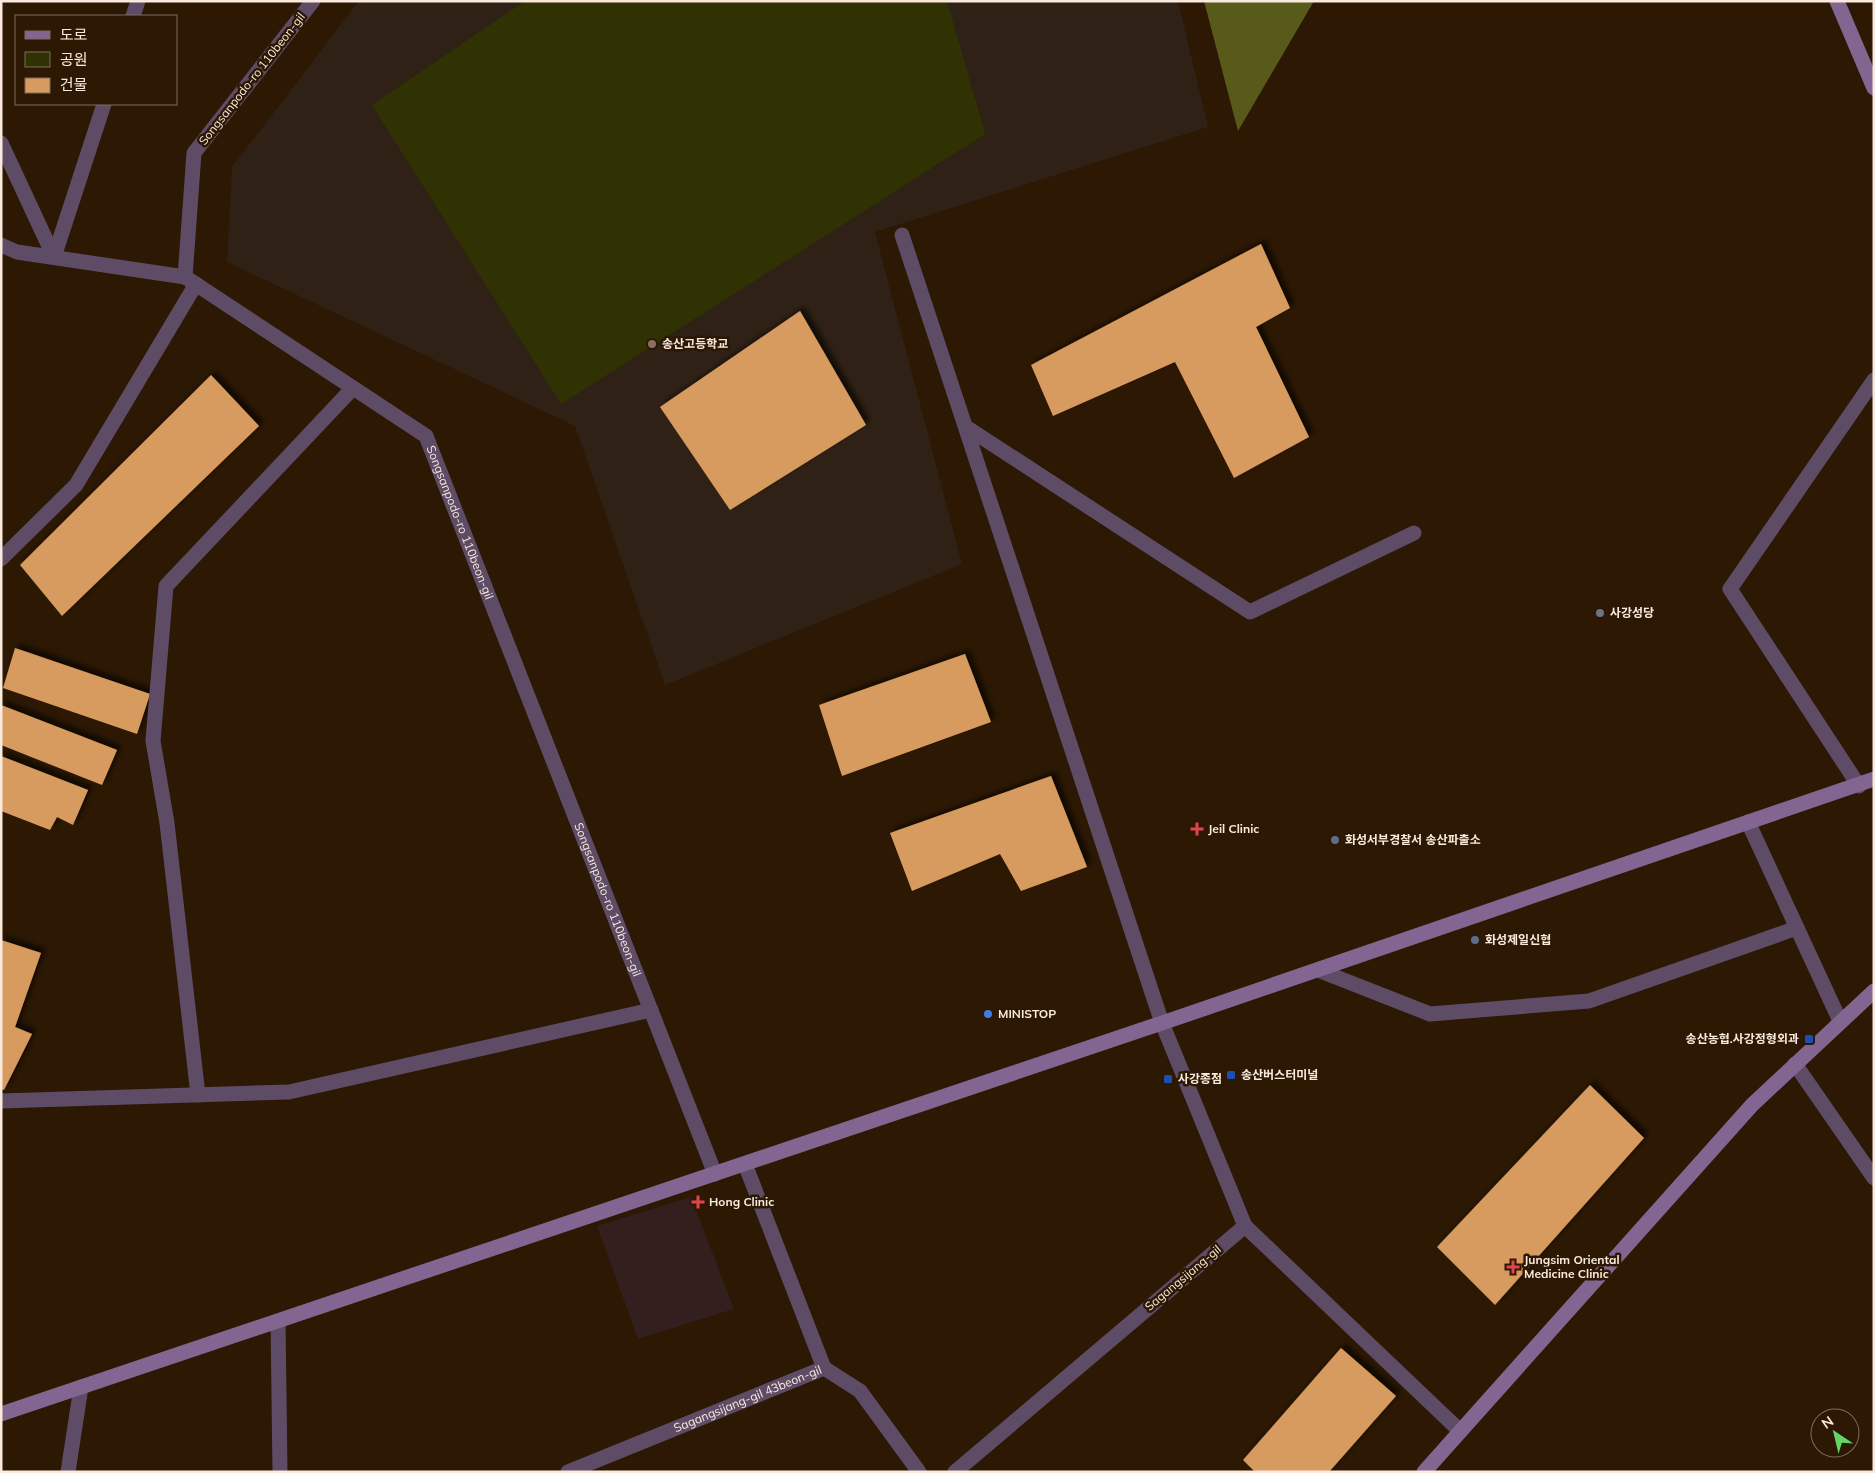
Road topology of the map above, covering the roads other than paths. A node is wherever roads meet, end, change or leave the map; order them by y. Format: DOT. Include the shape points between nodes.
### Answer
graph roads {
  1 [pos="138,1"];
  2 [pos="313,1"];
  3 [pos="1837,1"];
  4 [pos="133,15"];
  5 [pos="1874,88"];
  6 [pos="104,105"];
  7 [pos="1,143"];
  8 [pos="902,235"];
  9 [pos="1,245"];
  10 [pos="54,258"];
  11 [pos="190,280"];
  12 [pos="1874,380"];
  13 [pos="353,388"];
  14 [pos="966,427"];
  15 [pos="1414,533"];
  16 [pos="1,559"];
  17 [pos="1874,779"];
  18 [pos="1859,786"];
  19 [pos="1748,822"];
  20 [pos="1797,928"];
  21 [pos="1318,970"];
  22 [pos="1874,992"];
  23 [pos="651,1010"];
  24 [pos="1840,1021"];
  25 [pos="1162,1023"];
  26 [pos="1795,1064"];
  27 [pos="198,1095"];
  28 [pos="1,1101"];
  29 [pos="745,1164"];
  30 [pos="715,1174"];
  31 [pos="1874,1178"];
  32 [pos="1245,1226"];
  33 [pos="278,1321"];
  34 [pos="824,1368"];
  35 [pos="82,1387"];
  36 [pos="1,1414"];
  37 [pos="1460,1431"];
  38 [pos="68,1472"];
  39 [pos="280,1472"];
  40 [pos="568,1472"];
  41 [pos="919,1472"];
  42 [pos="955,1472"];
  43 [pos="1424,1472"];
  1 -- 4 [label="street"];
  2 -- 11 [label="street, Songsanpodo-ro 110beon-gil" via="194,153"];
  3 -- 5 [label="main road"];
  6 -- 10 [label="street"];
  7 -- 10 [label="street"];
  8 -- 14 [label="street"];
  9 -- 10 [label="street" via="17,252"];
  10 -- 11 [label="street"];
  11 -- 13 [label="street, Songsanpodo-ro 110beon-gil"];
  11 -- 16 [label="street" via="76,485"];
  12 -- 18 [label="street" via="1730,589"];
  13 -- 23 [label="street, Songsanpodo-ro 110beon-gil" via="426,436"];
  13 -- 27 [label="street" via="166,586 153,741 167,823"];
  14 -- 15 [label="street" via="1250,612"];
  14 -- 25 [label="street"];
  17 -- 18 [label="main road"];
  18 -- 19 [label="main road"];
  19 -- 20 [label="street"];
  19 -- 21 [label="main road"];
  20 -- 21 [label="street" via="1588,1002 1430,1014"];
  20 -- 24 [label="street"];
  21 -- 25 [label="main road"];
  22 -- 24 [label="main road"];
  23 -- 27 [label="street" via="289,1092"];
  23 -- 30 [label="street, Songsanpodo-ro 110beon-gil"];
  24 -- 26 [label="main road"];
  25 -- 29 [label="main road"];
  25 -- 32 [label="street"];
  26 -- 31 [label="street"];
  26 -- 37 [label="main road" via="1752,1105"];
  27 -- 28 [label="street"];
  29 -- 30 [label="main road"];
  29 -- 34 [label="street"];
  30 -- 33 [label="main road"];
  32 -- 37 [label="street"];
  32 -- 42 [label="street, Sagangsijang-gil"];
  33 -- 35 [label="main road"];
  33 -- 39 [label="street"];
  34 -- 40 [label="street, Sagangsijang-gil 43beon-gil"];
  34 -- 41 [label="street, Sagangsijang-gil 43beon-gil" via="860,1391"];
  35 -- 36 [label="main road"];
  35 -- 38 [label="street"];
  37 -- 43 [label="main road"];
}
